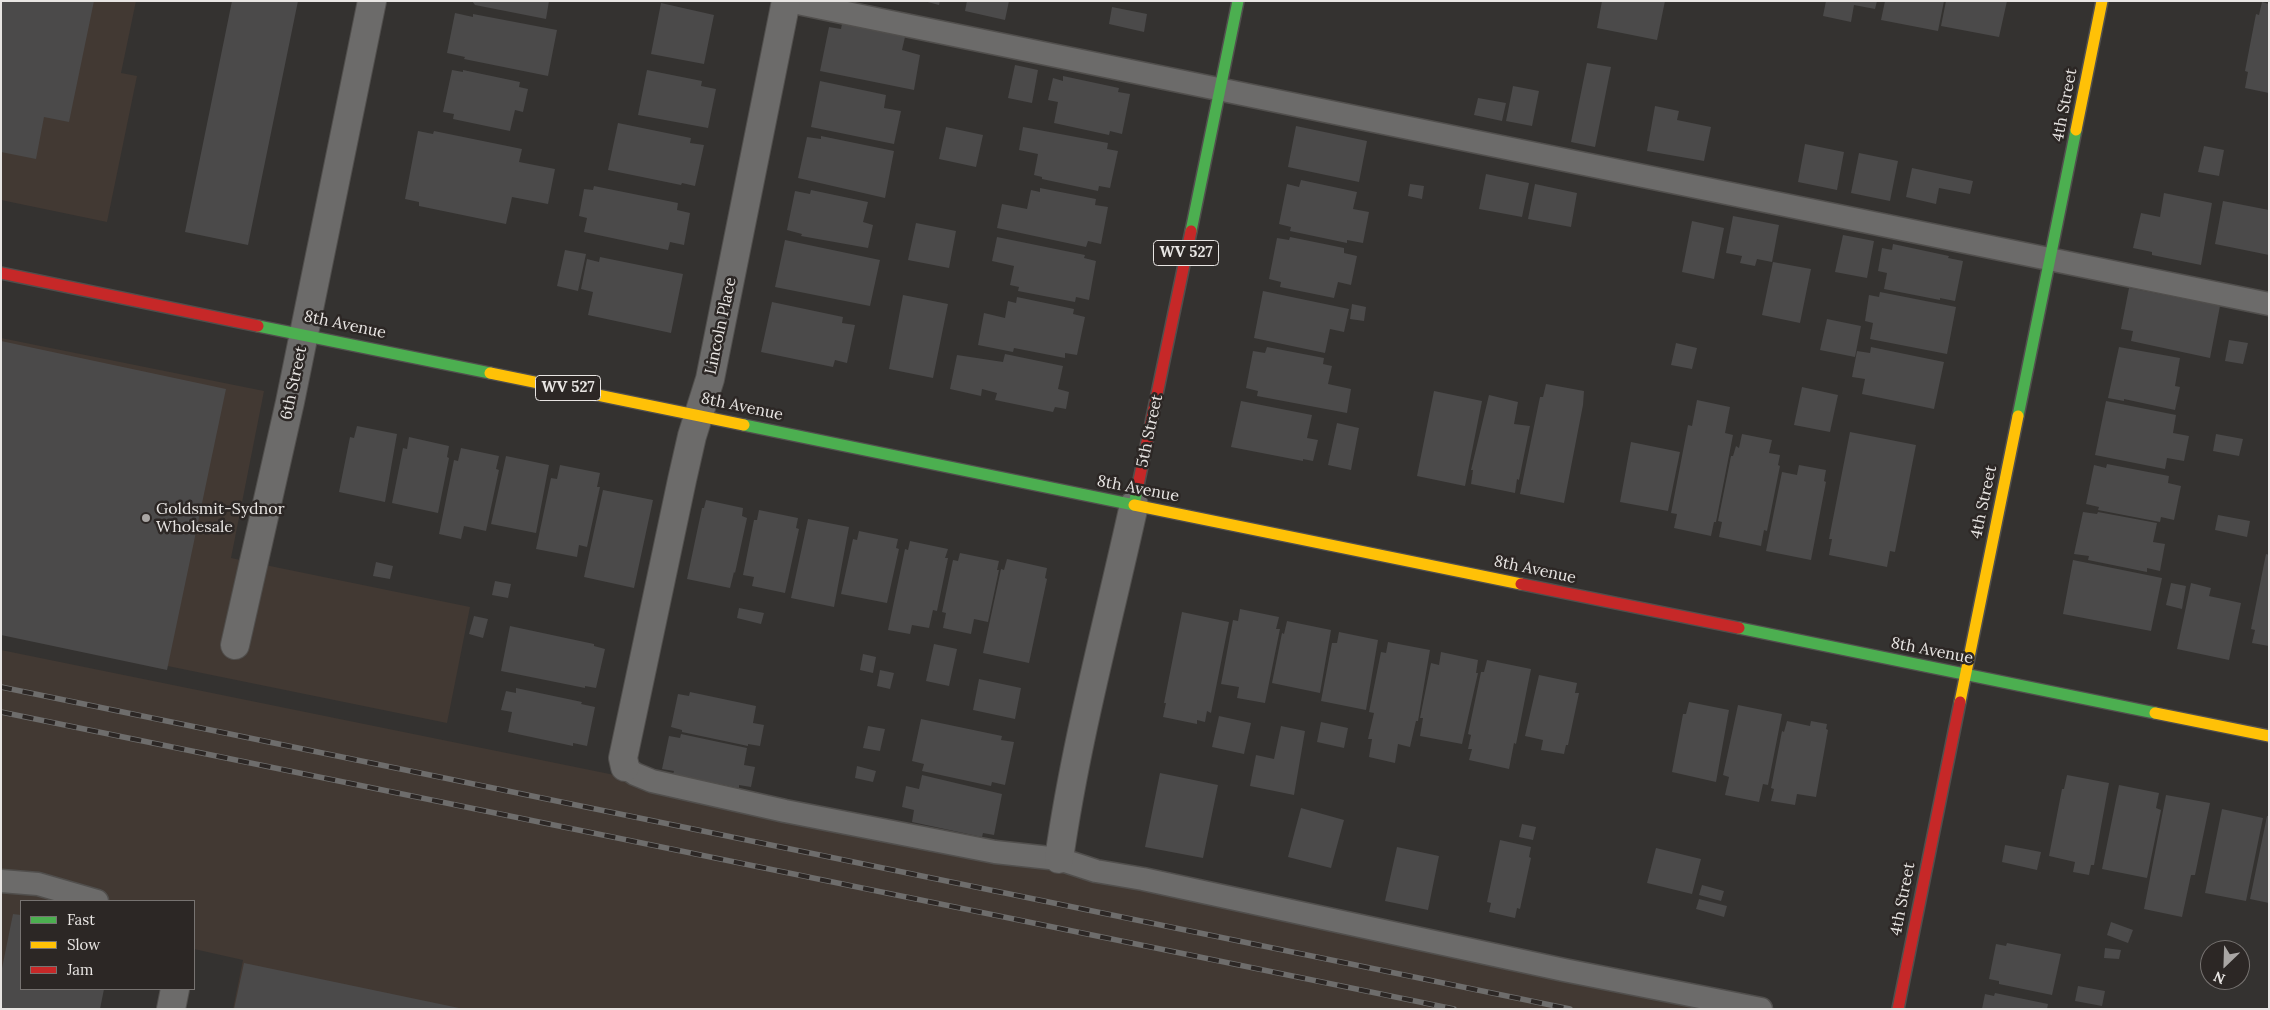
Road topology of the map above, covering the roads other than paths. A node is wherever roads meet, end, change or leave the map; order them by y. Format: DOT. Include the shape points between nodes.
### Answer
graph roads {
  1 [pos="372,1"];
  2 [pos="787,1"];
  3 [pos="1238,1"];
  4 [pos="2102,1"];
  5 [pos="1220,90"];
  6 [pos="2050,260"];
  7 [pos="1,273"];
  8 [pos="2269,304"];
  9 [pos="304,334"];
  10 [pos="699,415"];
  11 [pos="1134,505"];
  12 [pos="235,645"];
  13 [pos="1966,674"];
  14 [pos="2269,736"];
  15 [pos="625,767"];
  16 [pos="1060,859"];
  17 [pos="1,882"];
  18 [pos="94,900"];
  19 [pos="175,990"];
  20 [pos="171,1009"];
  21 [pos="1761,1009"];
  22 [pos="1898,1009"];
  1 -- 9 [label="street, 6th Street"];
  2 -- 5 [label="lane"];
  2 -- 10 [label="street, Lincoln Place" via="710,379"];
  3 -- 5 [label="street, 5th Street / WV 527"];
  4 -- 6 [label="street, 4th Street"];
  5 -- 6 [label="lane"];
  5 -- 11 [label="street, 5th Street / WV 527"];
  6 -- 8 [label="lane"];
  6 -- 13 [label="street, 4th Street"];
  7 -- 9 [label="street, 8th Avenue / WV 527"];
  9 -- 10 [label="street, 8th Avenue / WV 527"];
  9 -- 12 [label="street, 6th Street"];
  10 -- 11 [label="street, 8th Avenue / WV 527"];
  10 -- 15 [label="street, Lincoln Place" via="629,729 623,758"];
  11 -- 13 [label="street, 8th Avenue"];
  11 -- 16 [label="street, 5th Street" via="1083,721"];
  13 -- 14 [label="street, 8th Avenue"];
  13 -- 22 [label="street, 4th Street"];
  15 -- 16 [label="lane" via="652,780 785,811 995,852"];
  16 -- 21 [label="lane" via="1096,871"];
  17 -- 18 [label="lane" via="38,884"];
  19 -- 20 [label="street"];
}
